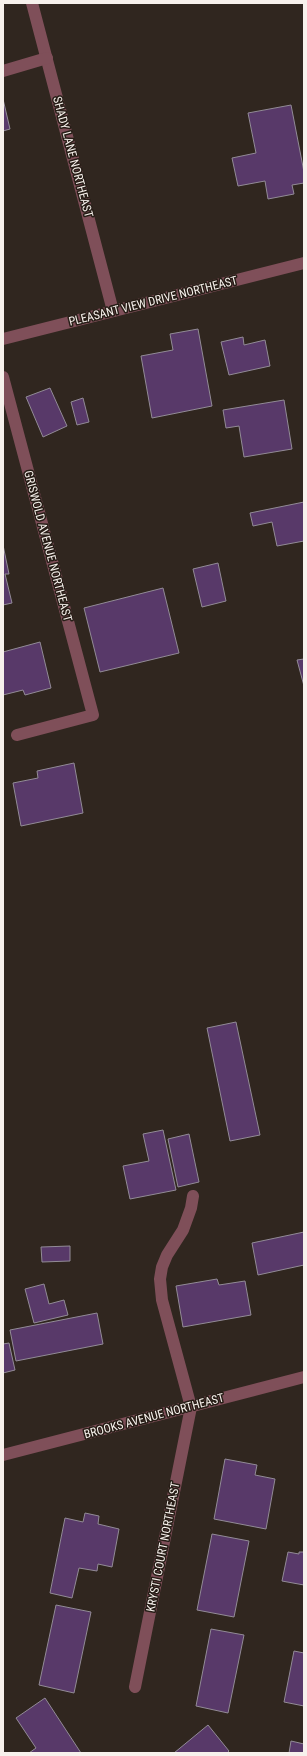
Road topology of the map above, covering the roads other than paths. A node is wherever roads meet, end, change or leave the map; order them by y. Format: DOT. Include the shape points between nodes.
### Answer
graph roads {
  1 [pos="32,3"];
  2 [pos="47,58"];
  3 [pos="3,71"];
  4 [pos="304,262"];
  5 [pos="113,311"];
  6 [pos="3,339"];
  7 [pos="3,377"];
  8 [pos="17,735"];
  9 [pos="193,1196"];
  10 [pos="304,1377"];
  11 [pos="191,1407"];
  12 [pos="3,1455"];
  13 [pos="135,1687"];
  1 -- 2 [label="street, SHADY LANE NORTHEAST"];
  2 -- 3 [label="street"];
  2 -- 5 [label="street, SHADY LANE NORTHEAST"];
  4 -- 5 [label="street, PLEASANT VIEW DRIVE NORTHEAST"];
  5 -- 6 [label="street, PLEASANT VIEW DRIVE NORTHEAST"];
  7 -- 8 [label="street, GRISWOLD AVENUE NORTHEAST" via="93,715"];
  9 -- 11 [label="street" via="183,1230 167,1255 160,1279 162,1300"];
  10 -- 11 [label="street, BROOKS AVENUE NORTHEAST"];
  11 -- 12 [label="street, BROOKS AVENUE NORTHEAST"];
  11 -- 13 [label="street, KRYSTI COURT NORTHEAST"];
}
